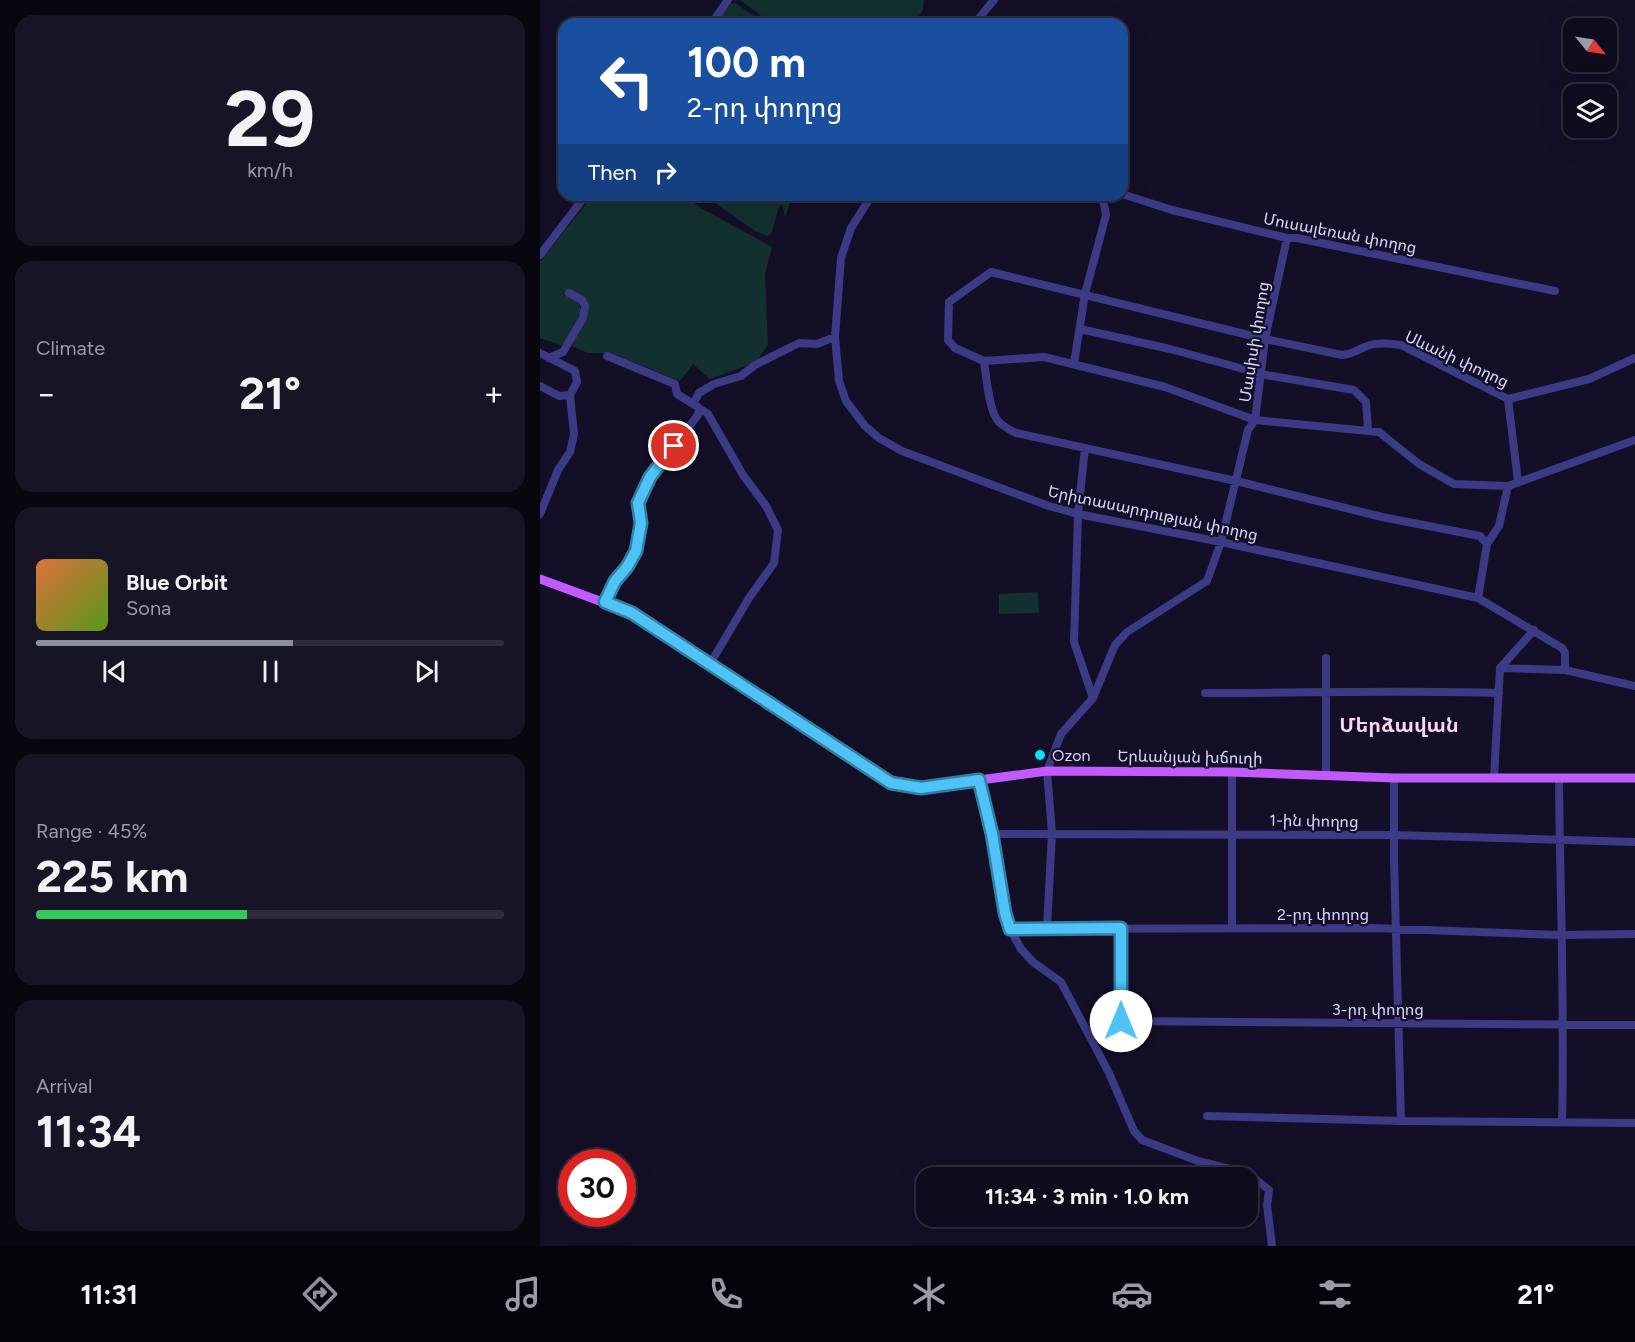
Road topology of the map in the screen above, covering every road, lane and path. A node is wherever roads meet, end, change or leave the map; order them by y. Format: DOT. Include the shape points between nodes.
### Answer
graph roads {
  1 [pos="728,0"];
  2 [pos="994,0"];
  3 [pos="715,18"];
  4 [pos="979,18"];
  5 [pos="1128,196"];
  6 [pos="581,201"];
  7 [pos="868,201"];
  8 [pos="1103,201"];
  9 [pos="1287,238"];
  10 [pos="540,255"];
  11 [pos="1555,291"];
  12 [pos="568,293"];
  13 [pos="1085,294"];
  14 [pos="1080,329"];
  15 [pos="835,337"];
  16 [pos="1265,339"];
  17 [pos="540,353"];
  18 [pos="607,356"];
  19 [pos="549,358"];
  20 [pos="1635,358"];
  21 [pos="984,361"];
  22 [pos="1074,363"];
  23 [pos="1261,372"];
  24 [pos="540,386"];
  25 [pos="570,395"];
  26 [pos="1508,399"];
  27 [pos="696,406"];
  28 [pos="1255,420"];
  29 [pos="1368,430"];
  30 [pos="1635,440"];
  31 [pos="1085,448"];
  32 [pos="1236,481"];
  33 [pos="1518,482"];
  34 [pos="1508,486"];
  35 [pos="540,514"];
  36 [pos="1078,514"];
  37 [pos="1221,542"];
  38 [pos="1487,544"];
  39 [pos="540,579"];
  40 [pos="1478,598"];
  41 [pos="605,602"];
  42 [pos="1534,630"];
  43 [pos="1326,658"];
  44 [pos="710,664"];
  45 [pos="1500,668"];
  46 [pos="1565,670"];
  47 [pos="1635,686"];
  48 [pos="1205,693"];
  49 [pos="1499,693"];
  50 [pos="1328,694"];
  51 [pos="1093,698"];
  52 [pos="1047,771"];
  53 [pos="1232,772"];
  54 [pos="1326,775"];
  55 [pos="1394,778"];
  56 [pos="1494,778"];
  57 [pos="1559,778"];
  58 [pos="1635,778"];
  59 [pos="979,780"];
  60 [pos="1052,833"];
  61 [pos="1230,833"];
  62 [pos="992,834"];
  63 [pos="1394,835"];
  64 [pos="1560,840"];
  65 [pos="1635,842"];
  66 [pos="1047,928"];
  67 [pos="1121,928"];
  68 [pos="1232,928"];
  69 [pos="1397,928"];
  70 [pos="1010,929"];
  71 [pos="1635,934"];
  72 [pos="1560,935"];
  73 [pos="1398,1022"];
  74 [pos="1564,1024"];
  75 [pos="1635,1025"];
  76 [pos="1207,1116"];
  77 [pos="1401,1121"];
  78 [pos="1562,1122"];
  79 [pos="1635,1122"];
  80 [pos="1272,1246"];
  1 -- 3 [label="street"];
  2 -- 4 [label="street"];
  5 -- 9 [label="street, Մուսալեռան փողոց"];
  6 -- 10 [label="street"];
  7 -- 15 [label="street, Երիտասարդության փողոց" via="850,228 841,258"];
  8 -- 13 [label="street" via="1106,215"];
  9 -- 11 [label="street, Մուսալեռան փողոց"];
  9 -- 16 [label="street, Մասիսի փողոց"];
  12 -- 19 [label="street" via="582,300 583,318 563,352"];
  13 -- 14 [label="street"];
  13 -- 16 [label="street, Սևանի փողոց"];
  13 -- 21 [label="street, Սևանի փողոց" via="991,272 985,274 950,302 948,340 955,348"];
  14 -- 22 [label="street"];
  14 -- 23 [label="street"];
  15 -- 27 [label="street" via="817,344 799,343 741,376 714,384 699,393"];
  15 -- 36 [label="street, Երիտասարդության փողոց" via="839,381 846,400 879,438 902,452"];
  16 -- 23 [label="street, Մասիսի փողոց"];
  16 -- 26 [label="street, Սևանի փողոց" via="1342,356 1369,345 1401,345"];
  17 -- 19 [label="street"];
  18 -- 27 [label="street" via="675,384 677,394"];
  19 -- 25 [label="street" via="574,371 577,382"];
  20 -- 26 [label="street, Սևանի փողոց" via="1589,379"];
  21 -- 22 [label="street" via="1044,357"];
  21 -- 31 [label="street" via="997,421 1016,433"];
  22 -- 28 [label="street" via="1165,387"];
  23 -- 28 [label="street, Մասիսի փողոց"];
  23 -- 29 [label="street" via="1358,392 1366,402"];
  24 -- 25 [label="street" via="559,396"];
  25 -- 35 [label="street" via="574,434 570,452"];
  26 -- 33 [label="street"];
  27 -- 41 [label="street" via="698,415 650,477 638,503 641,523 636,551"];
  27 -- 44 [label="street" via="708,414 778,530 774,563"];
  28 -- 29 [label="street"];
  28 -- 32 [label="street, Մասիսի փողոց" via="1248,430"];
  29 -- 34 [label="street" via="1379,432 1419,464 1454,484"];
  30 -- 33 [label="street"];
  31 -- 32 [label="street"];
  31 -- 36 [label="street"];
  32 -- 37 [label="street, Մասիսի փողոց"];
  32 -- 38 [label="street" via="1382,517 1480,536"];
  33 -- 34 [label="street"];
  34 -- 38 [label="street" via="1499,526"];
  36 -- 37 [label="street, Երիտասարդության փողոց"];
  36 -- 51 [label="street" via="1074,642"];
  37 -- 40 [label="street, Երիտասարդության փողոց"];
  37 -- 51 [label="street, Մասիսի փողոց" via="1207,581 1140,622 1115,645"];
  38 -- 40 [label="street"];
  39 -- 41 [label="main road, Երևանյան խճուղի"];
  40 -- 42 [label="street, Երիտասարդության փողոց"];
  41 -- 44 [label="main road, Երևանյան խճուղի" via="632,613"];
  42 -- 45 [label="street"];
  42 -- 46 [label="street, Երիտասարդության փողոց" via="1566,653"];
  43 -- 50 [label="street"];
  44 -- 59 [label="main road, Երևանյան խճուղի" via="891,783 921,788"];
  45 -- 46 [label="street"];
  45 -- 49 [label="street"];
  46 -- 47 [label="street"];
  48 -- 50 [label="street"];
  49 -- 50 [label="street"];
  49 -- 56 [label="street"];
  50 -- 54 [label="street"];
  51 -- 52 [label="street, Մասիսի փողոց" via="1060,734"];
  52 -- 53 [label="main road, Երևանյան խճուղի"];
  52 -- 59 [label="main road, Երևանյան խճուղի"];
  52 -- 60 [label="street"];
  53 -- 54 [label="main road, Երևանյան խճուղի"];
  53 -- 61 [label="street"];
  54 -- 55 [label="main road, Երևանյան խճուղի"];
  55 -- 56 [label="main road, Երևանյան խճուղի"];
  55 -- 63 [label="street"];
  56 -- 57 [label="main road, Երևանյան խճուղի"];
  57 -- 58 [label="main road, Երևանյան խճուղի"];
  57 -- 64 [label="street"];
  59 -- 62 [label="street"];
  60 -- 61 [label="street, 1-ին փողոց"];
  60 -- 62 [label="street, 1-ին փողոց"];
  60 -- 66 [label="street"];
  61 -- 63 [label="street, 1-ին փողոց"];
  61 -- 68 [label="street"];
  62 -- 70 [label="street"];
  63 -- 64 [label="street, 1-ին փողոց"];
  63 -- 69 [label="street"];
  64 -- 65 [label="street, 1-ին փողոց"];
  64 -- 72 [label="street"];
  66 -- 67 [label="street, 2-րդ փողոց"];
  66 -- 70 [label="street, 2-րդ փողոց"];
  67 -- 68 [label="street, 2-րդ փողոց"];
  67 -- 73 [label="street, 3-րդ փողոց" via="1121,1021"];
  68 -- 69 [label="street, 2-րդ փողոց"];
  69 -- 72 [label="street, 2-րդ փողոց"];
  69 -- 73 [label="street"];
  70 -- 80 [label="street" via="1033,962 1061,982 1109,1073 1134,1131 1142,1140 1242,1172 1269,1190"];
  71 -- 72 [label="street, 2-րդ փողոց"];
  72 -- 74 [label="street"];
  73 -- 74 [label="street, 3-րդ փողոց"];
  73 -- 77 [label="street"];
  74 -- 75 [label="street, 3-րդ փողոց"];
  74 -- 78 [label="street"];
  76 -- 77 [label="street"];
  77 -- 78 [label="street"];
  78 -- 79 [label="street"];
}
